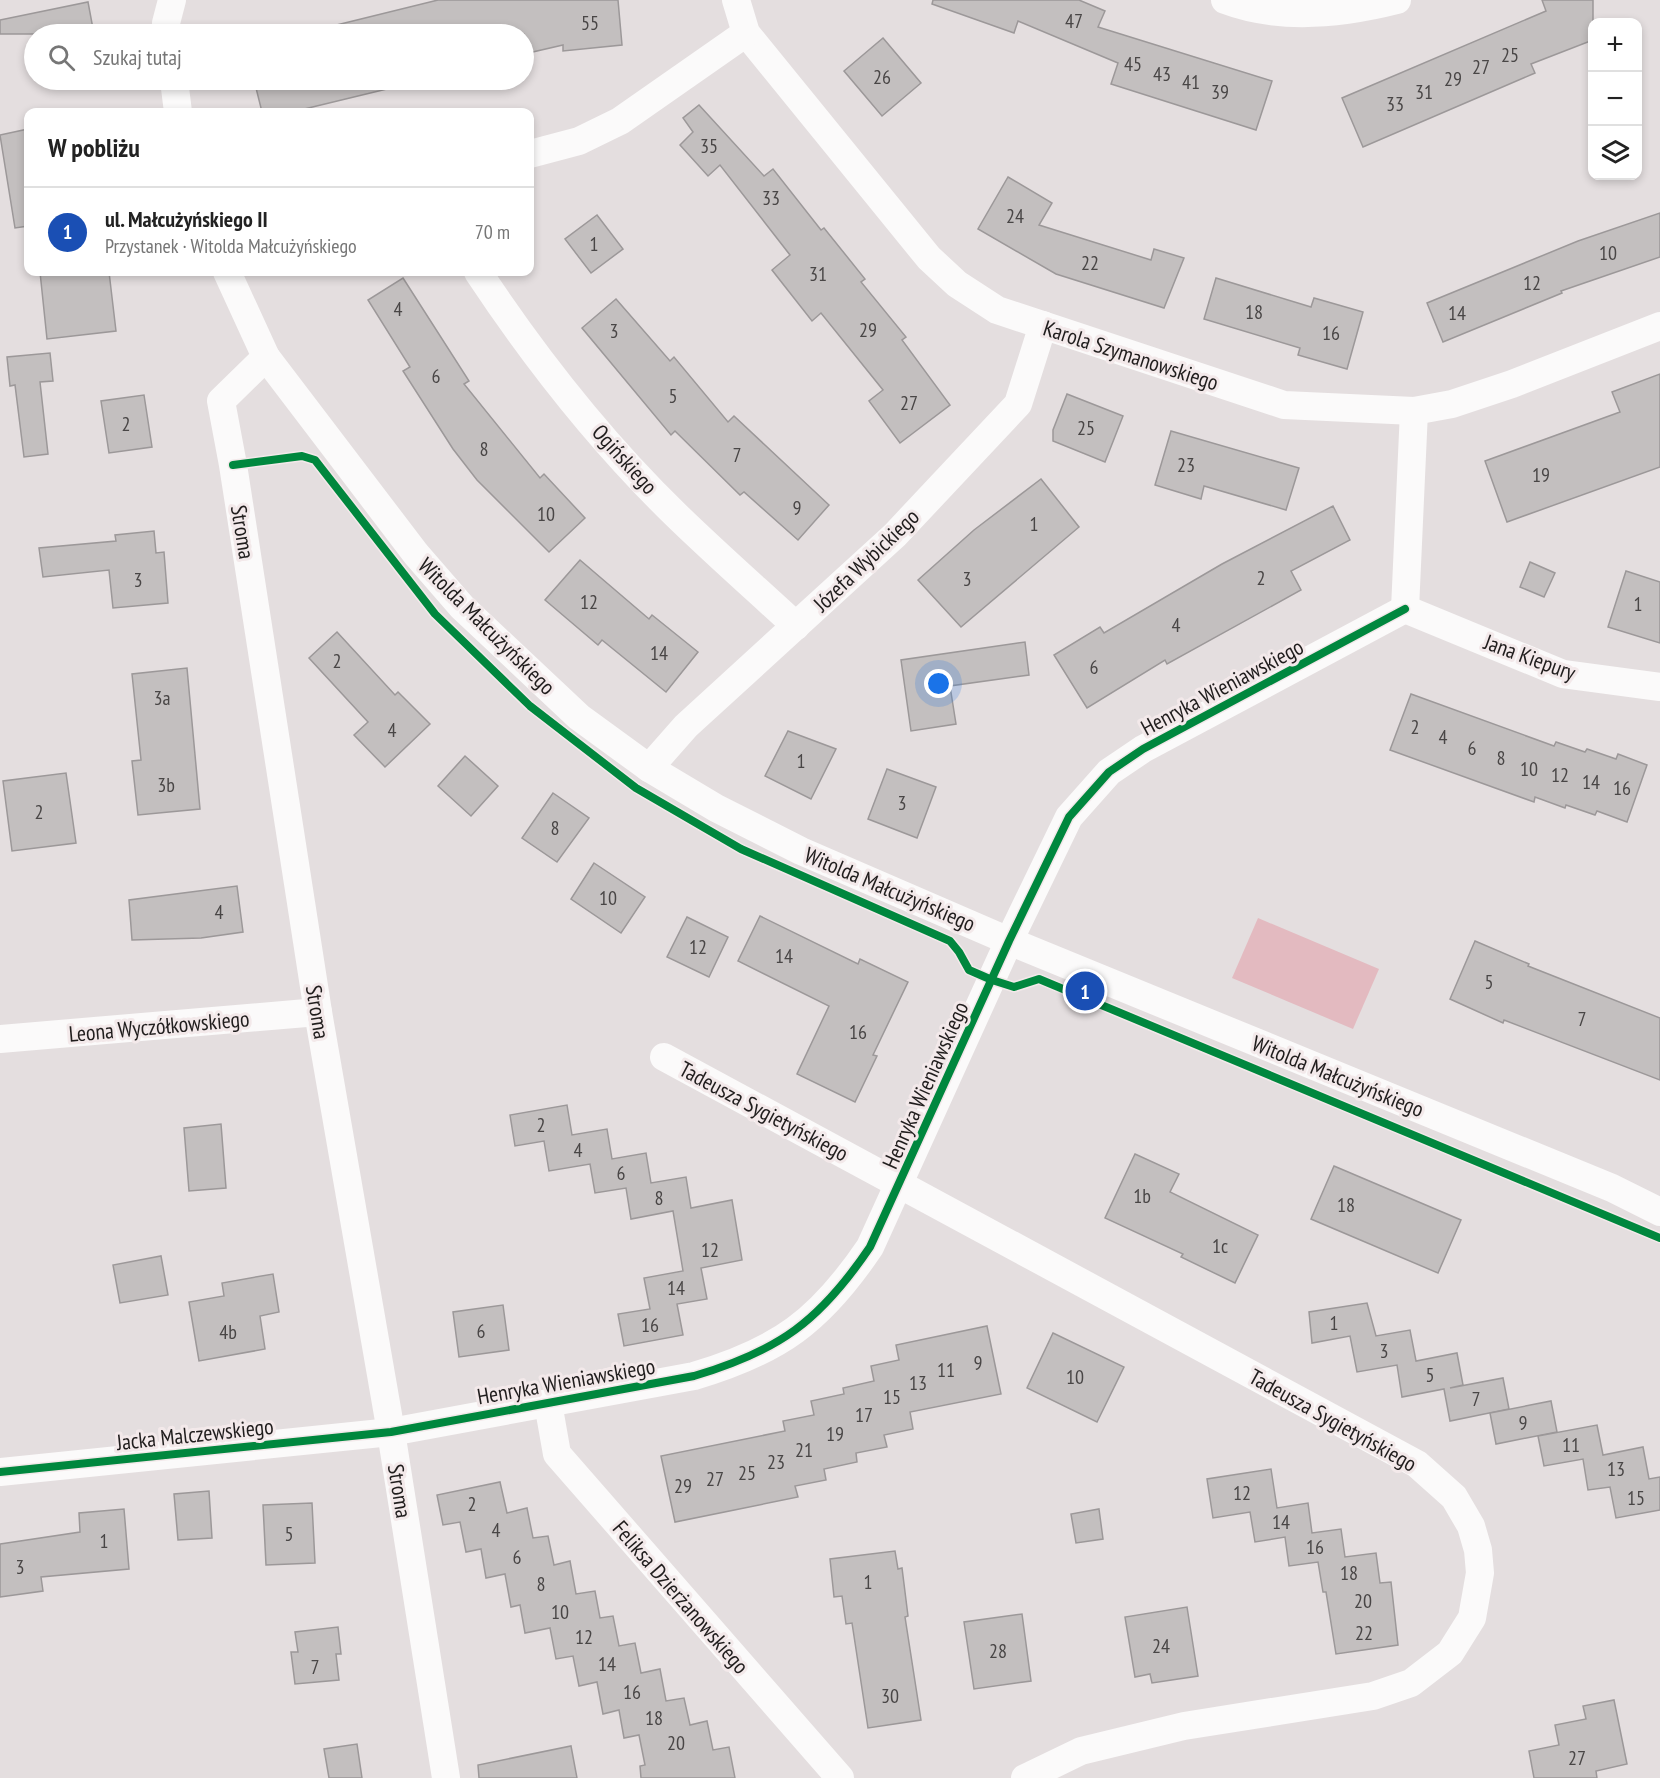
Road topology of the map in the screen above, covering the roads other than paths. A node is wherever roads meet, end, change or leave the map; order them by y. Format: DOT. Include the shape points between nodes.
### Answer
graph roads {
  1 [pos="172,0"];
  2 [pos="736,0"];
  3 [pos="1225,0"];
  4 [pos="1397,0"];
  5 [pos="166,24"];
  6 [pos="746,33"];
  7 [pos="175,90"];
  8 [pos="178,108"];
  9 [pos="534,153"];
  10 [pos="229,276"];
  11 [pos="481,276"];
  12 [pos="1043,326"];
  13 [pos="1660,326"];
  14 [pos="266,357"];
  15 [pos="1414,411"];
  16 [pos="1405,609"];
  17 [pos="796,626"];
  18 [pos="1660,687"];
  19 [pos="649,768"];
  20 [pos="1009,941"];
  21 [pos="318,1012"];
  22 [pos="0,1039"];
  23 [pos="664,1057"];
  24 [pos="900,1185"];
  25 [pos="1660,1212"];
  26 [pos="548,1403"];
  27 [pos="392,1432"];
  28 [pos="0,1472"];
  29 [pos="446,1778"];
  30 [pos="840,1778"];
  31 [pos="1025,1778"];
  1 -- 5 [label="street"];
  2 -- 6 [label="street, Karola Szymanowskiego"];
  3 -- 4 [label="street" via="1273,11 1318,14"];
  6 -- 9 [label="street" via="620,121 579,141"];
  6 -- 12 [label="street, Karola Szymanowskiego" via="928,258 957,284 997,310"];
  7 -- 8 [label="street"];
  10 -- 14 [label="street"];
  11 -- 17 [label="street, Ogińskiego" via="525,342 576,406 674,513"];
  12 -- 15 [label="street, Karola Szymanowskiego" via="1284,405"];
  12 -- 17 [label="street, Józefa Wybickiego" via="1018,404 895,536"];
  13 -- 15 [label="street, Karola Szymanowskiego" via="1512,384 1452,404"];
  14 -- 19 [label="street, Witolda Małcużyńskiego" via="416,554 462,607 579,717"];
  14 -- 21 [label="street, Stroma" via="221,401"];
  15 -- 16 [label="street"];
  16 -- 18 [label="street, Jana Kiepury" via="1563,674"];
  16 -- 20 [label="street, Henryka Wieniawskiego" via="1143,749 1109,772 1069,817"];
  17 -- 19 [label="street, Józefa Wybickiego" via="686,726"];
  19 -- 20 [label="street, Witolda Małcużyńskiego" via="801,851"];
  20 -- 24 [label="street, Henryka Wieniawskiego"];
  20 -- 25 [label="street, Witolda Małcużyńskiego" via="1612,1188"];
  21 -- 22 [label="street, Leona Wyczółkowskiego"];
  21 -- 27 [label="street, Stroma"];
  23 -- 24 [label="street, Tadeusza Sygietyńskiego"];
  24 -- 26 [label="street, Henryka Wieniawskiego" via="870,1247 850,1277 826,1305 786,1338 740,1363 694,1377"];
  24 -- 31 [label="street, Tadeusza Sygietyńskiego" via="1417,1464 1454,1497 1471,1526 1478,1550 1480,1574 1472,1618 1450,1653 1411,1683 1373,1696 1184,1726 1093,1748"];
  26 -- 27 [label="street, Henryka Wieniawskiego"];
  26 -- 30 [label="street, Feliksa Dzierżanowskiego" via="557,1454"];
  27 -- 28 [label="street, Jacka Malczewskiego"];
  27 -- 29 [label="street, Stroma"];
}
